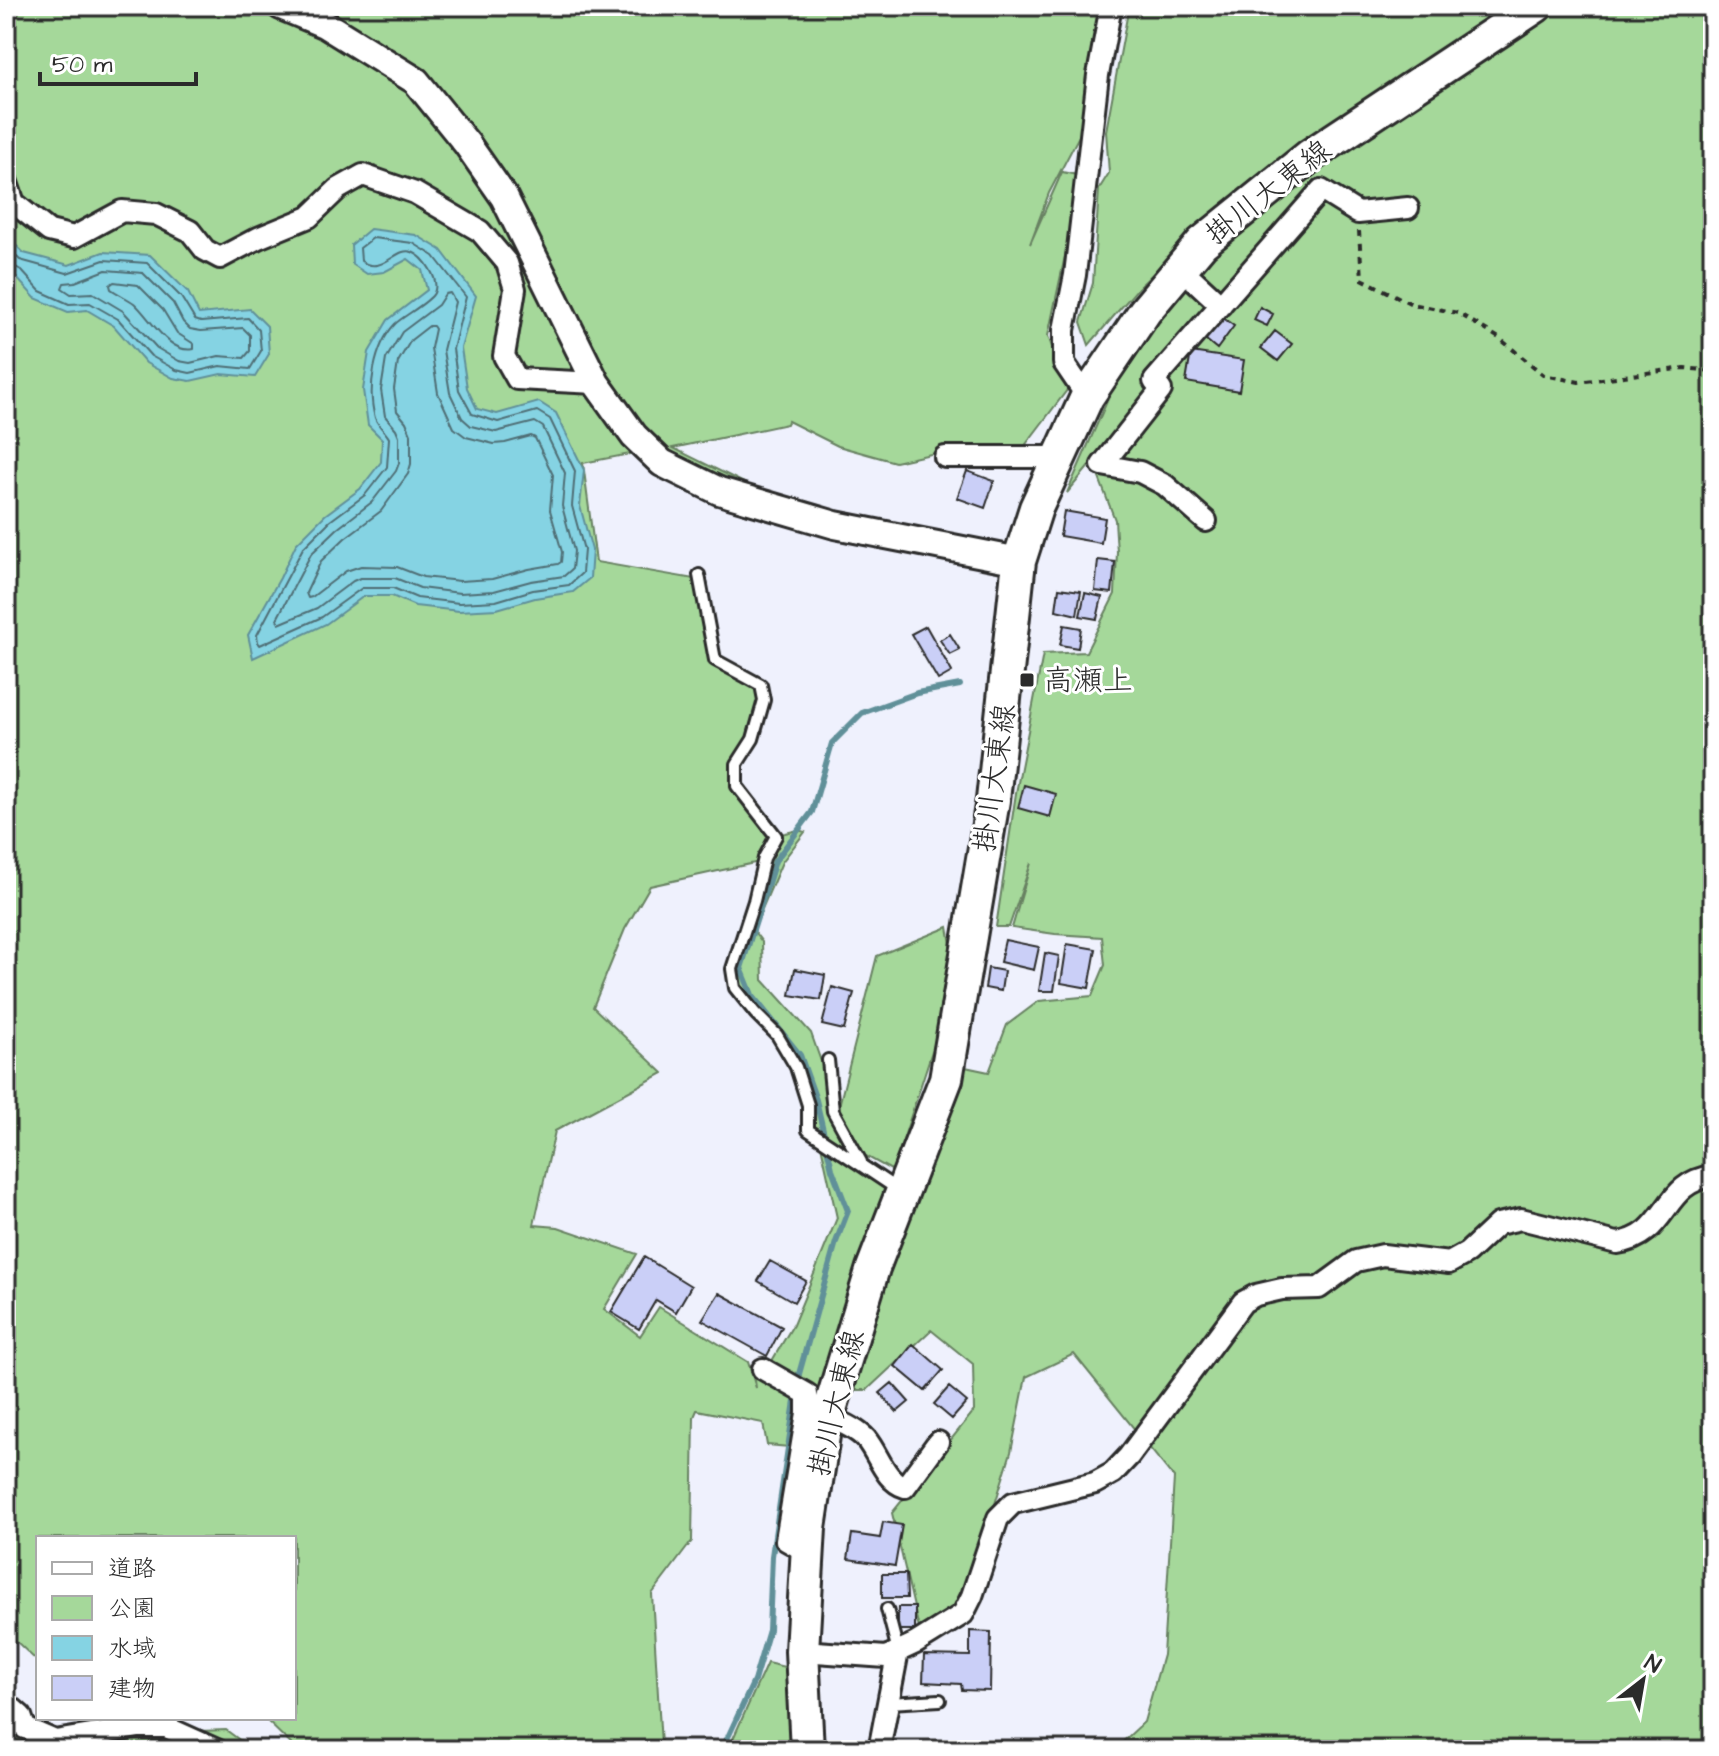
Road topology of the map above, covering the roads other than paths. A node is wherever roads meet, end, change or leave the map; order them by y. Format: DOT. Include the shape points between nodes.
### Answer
graph roads {
  1 [pos="281,6"];
  2 [pos="1111,6"];
  3 [pos="1536,6"];
  4 [pos="6,180"];
  5 [pos="1408,208"];
  6 [pos="1181,268"];
  7 [pos="1221,305"];
  8 [pos="596,383"];
  9 [pos="1087,397"];
  10 [pos="945,457"];
  11 [pos="1060,457"];
  12 [pos="1206,521"];
  13 [pos="1019,561"];
  14 [pos="699,575"];
  15 [pos="828,1060"];
  16 [pos="863,1166"];
  17 [pos="1713,1176"];
  18 [pos="902,1192"];
  19 [pos="763,1369"];
  20 [pos="809,1399"];
  21 [pos="938,1442"];
  22 [pos="887,1609"];
  23 [pos="802,1651"];
  24 [pos="898,1651"];
  25 [pos="940,1700"];
  26 [pos="6,1703"];
  27 [pos="889,1703"];
  28 [pos="217,1750"];
  29 [pos="807,1750"];
  30 [pos="879,1750"];
  1 -- 8 [label="street" via="324,24 416,81 504,197"];
  2 -- 9 [label="street" via="1064,330 1064,363"];
  3 -- 6 [label="main road, 掛川大東線" via="1311,155 1202,243"];
  4 -- 8 [label="street" via="14,203 49,231 74,237 122,211 156,214 190,231 205,250 220,258 309,217 338,189 363,175 415,193 480,231 507,263 515,289 504,356 517,379"];
  5 -- 7 [label="street" via="1358,213 1321,190"];
  6 -- 7 [label="street"];
  6 -- 9 [label="main road, 掛川大東線"];
  7 -- 12 [label="street" via="1154,381 1161,390 1102,465 1140,472 1165,485"];
  8 -- 13 [label="street" via="634,436 662,463 719,491 835,525"];
  9 -- 11 [label="main road, 掛川大東線"];
  10 -- 11 [label="street"];
  11 -- 13 [label="main road, 掛川大東線"];
  13 -- 18 [label="main road, 掛川大東線" via="993,800 946,1079"];
  14 -- 16 [label="lane" via="715,660 761,685 764,700 753,739 737,764 737,786 776,836 764,858 732,969 735,988 777,1035 796,1067 808,1105 808,1130"];
  15 -- 16 [label="lane" via="833,1111"];
  16 -- 18 [label="lane"];
  17 -- 24 [label="street" via="1695,1179 1678,1191 1649,1229 1633,1240 1617,1243 1521,1219 1498,1224 1449,1263 1383,1255 1356,1261 1319,1288 1282,1289 1243,1302 1113,1473 1095,1483 1013,1503 998,1518 963,1614"];
  18 -- 20 [label="main road, 掛川大東線" via="873,1268"];
  19 -- 20 [label="street"];
  20 -- 21 [label="street" via="865,1437 895,1484 905,1487"];
  20 -- 23 [label="main road, 掛川大東線" via="824,1429 809,1528"];
  22 -- 24 [label="lane"];
  23 -- 24 [label="street" via="886,1657"];
  23 -- 29 [label="main road, 掛川大東線"];
  24 -- 27 [label="street"];
  25 -- 27 [label="lane"];
  26 -- 28 [label="street" via="21,1716 25,1728 55,1741 166,1727"];
  27 -- 30 [label="street"];
}
